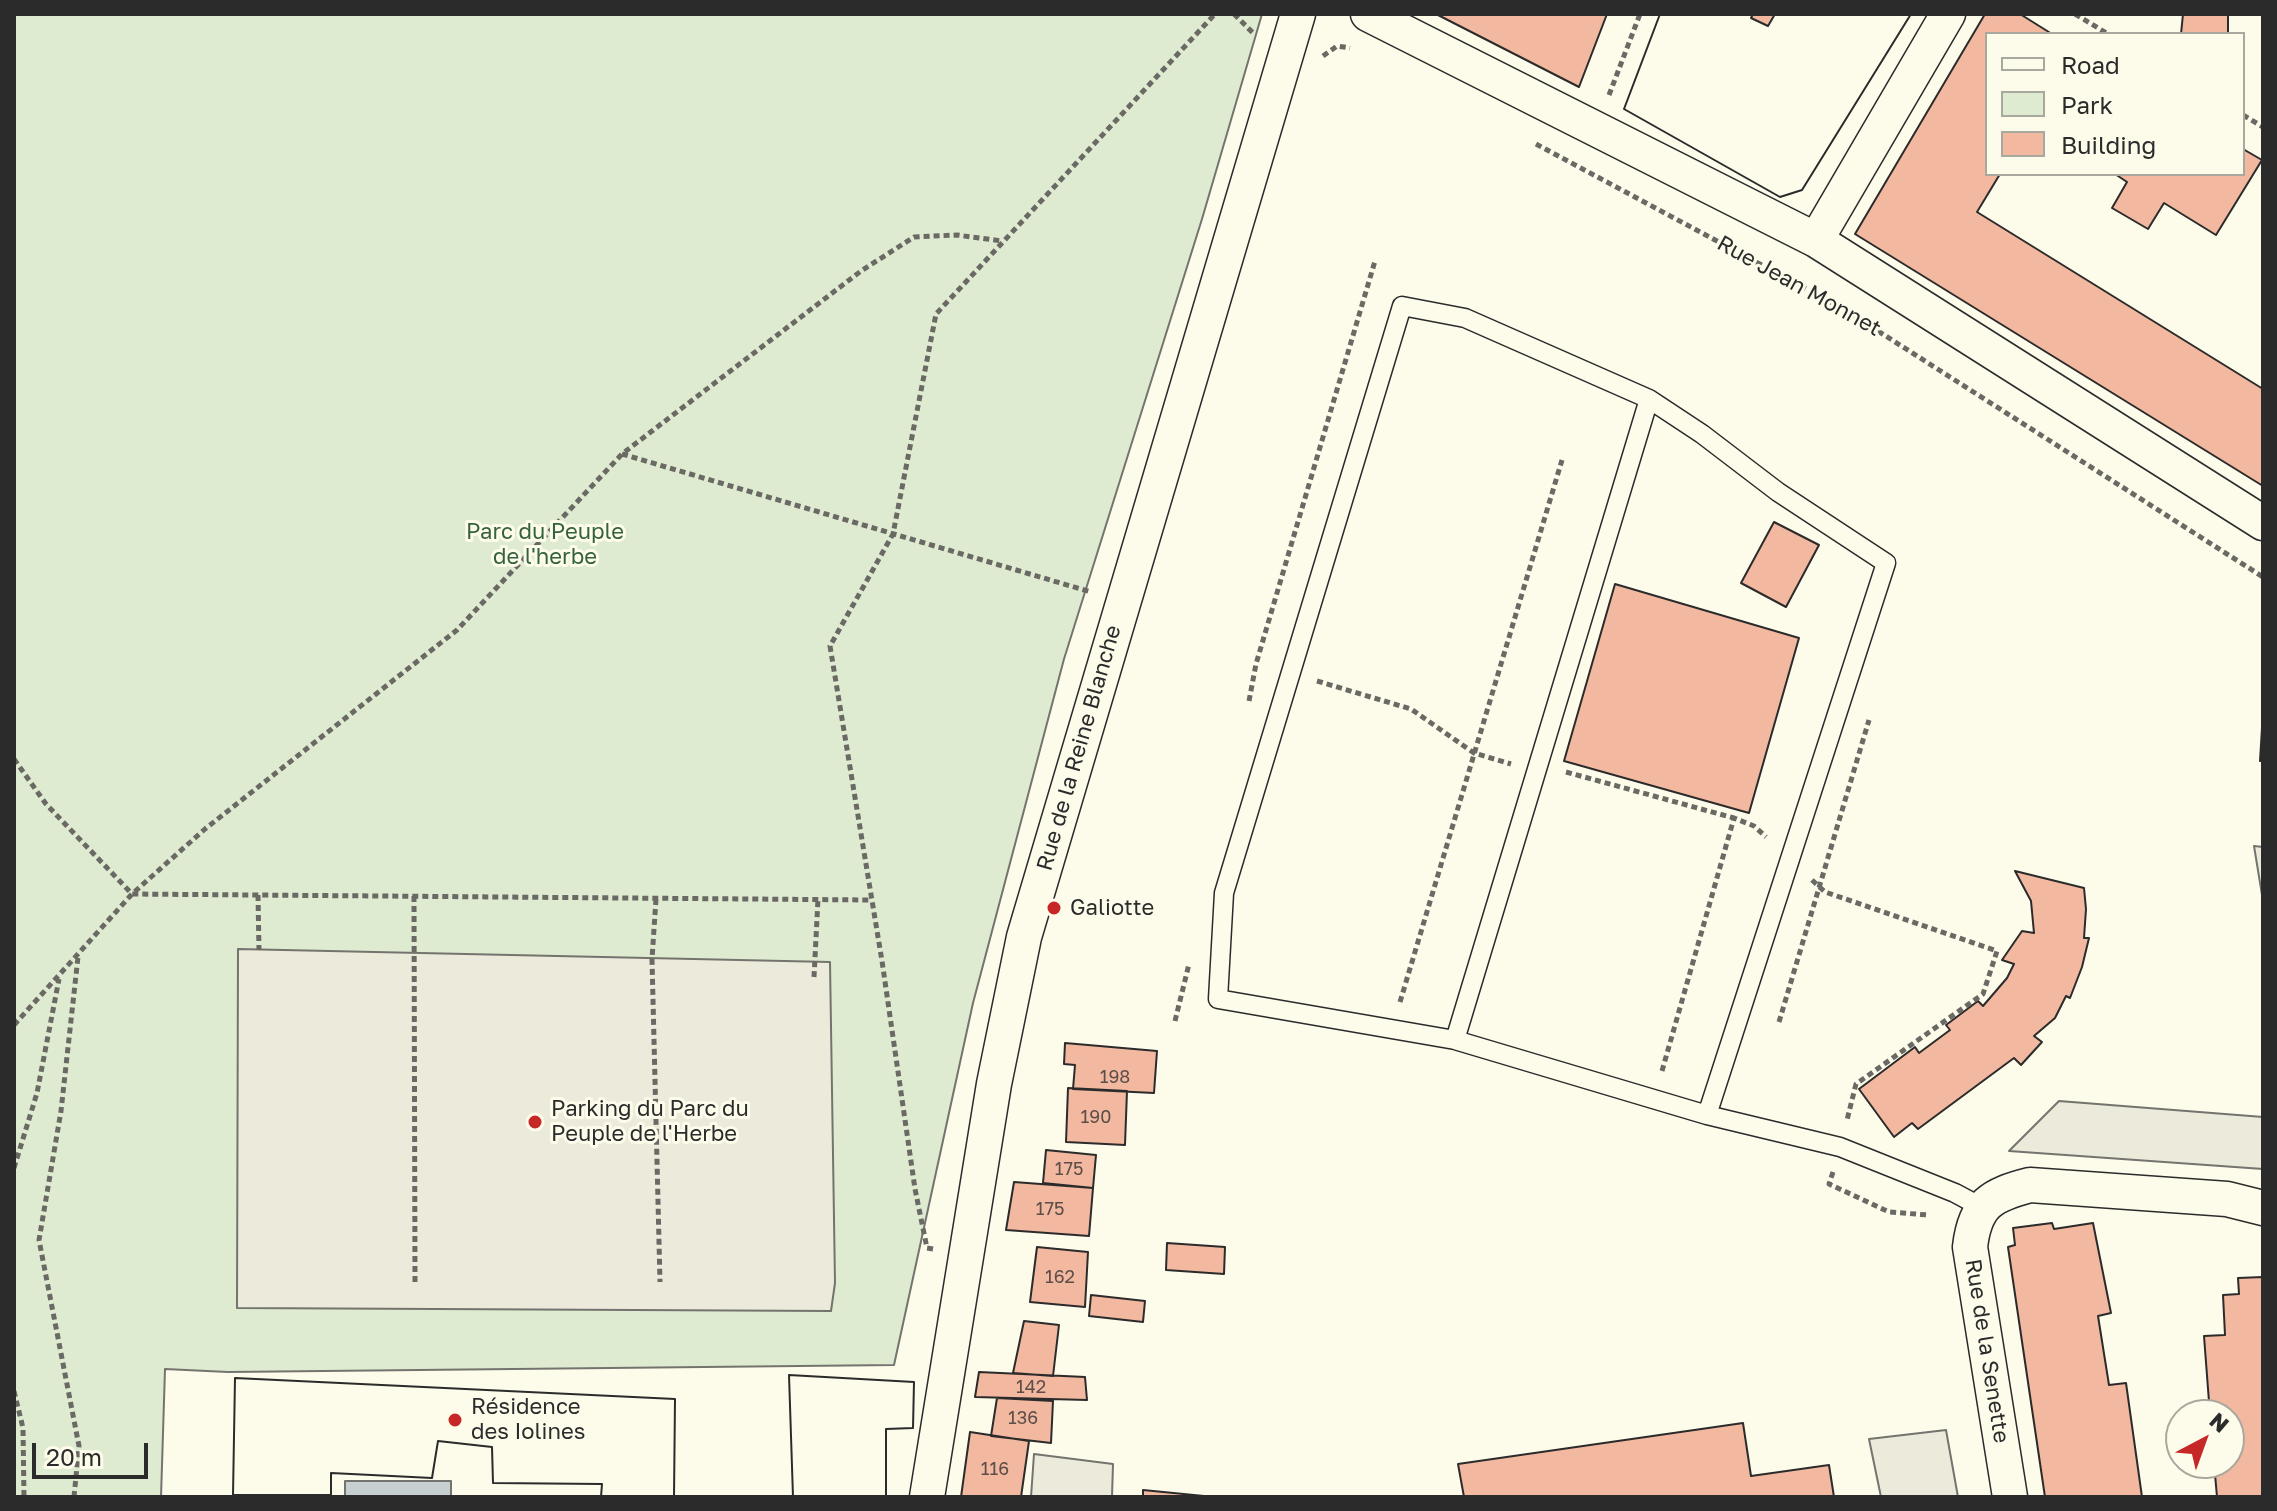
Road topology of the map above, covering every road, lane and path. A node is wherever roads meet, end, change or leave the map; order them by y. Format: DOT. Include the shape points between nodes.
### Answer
graph roads {
  1 [pos="1215,14"];
  2 [pos="1234,14"];
  3 [pos="1298,14"];
  4 [pos="1368,14"];
  5 [pos="1640,14"];
  6 [pos="1948,14"];
  7 [pos="2075,14"];
  8 [pos="2105,32"];
  9 [pos="1254,35"];
  10 [pos="1356,48"];
  11 [pos="1317,61"];
  12 [pos="2245,116"];
  13 [pos="2263,127"];
  14 [pos="1596,129"];
  15 [pos="1534,143"];
  16 [pos="1816,240"];
  17 [pos="1003,241"];
  18 [pos="1649,399"];
  19 [pos="622,454"];
  20 [pos="1562,460"];
  21 [pos="2263,523"];
  22 [pos="893,534"];
  23 [pos="2263,577"];
  24 [pos="1086,590"];
  25 [pos="1256,664"];
  26 [pos="1291,674"];
  27 [pos="1873,705"];
  28 [pos="1474,753"];
  29 [pos="14,759"];
  30 [pos="1562,779"];
  31 [pos="1734,818"];
  32 [pos="132,894"];
  33 [pos="258,895"];
  34 [pos="414,896"];
  35 [pos="656,899"];
  36 [pos="818,899"];
  37 [pos="871,900"];
  38 [pos="259,950"];
  39 [pos="1997,951"];
  40 [pos="78,956"];
  41 [pos="60,976"];
  42 [pos="814,977"];
  43 [pos="1779,1022"];
  44 [pos="14,1025"];
  45 [pos="1392,1030"];
  46 [pos="1455,1040"];
  47 [pos="1707,1115"];
  48 [pos="1840,1147"];
  49 [pos="14,1168"];
  50 [pos="1983,1208"];
  51 [pos="2263,1208"];
  52 [pos="1930,1215"];
  53 [pos="937,1250"];
  54 [pos="660,1282"];
  55 [pos="415,1285"];
  56 [pos="14,1391"];
  57 [pos="24,1497"];
  58 [pos="74,1497"];
  59 [pos="927,1497"];
  60 [pos="2010,1497"];
  1 -- 17 [label="path"];
  2 -- 9 [label="path"];
  3 -- 59 [label="street, Rue de la Reine Blanche" via="1024,937 994,1084"];
  4 -- 14 [label="street, Rue Jean Monnet"];
  5 -- 14 [label="path"];
  6 -- 16 [label="street"];
  7 -- 8 [label="path"];
  10 -- 11 [label="path" via="1337,46"];
  12 -- 13 [label="path"];
  14 -- 16 [label="street, Rue Jean Monnet"];
  15 -- 23 [label="path, Rue Jean Monnet" via="1842,308"];
  16 -- 21 [label="street, Rue Jean Monnet"];
  17 -- 19 [label="path" via="914,237 861,271"];
  17 -- 22 [label="path" via="936,314"];
  18 -- 26 [label="lane" via="1465,318 1402,306"];
  18 -- 46 [label="lane"];
  18 -- 47 [label="lane" via="1886,563"];
  19 -- 22 [label="path"];
  19 -- 32 [label="path" via="457,630 205,829"];
  20 -- 28 [label="path"];
  22 -- 24 [label="path"];
  22 -- 37 [label="path" via="830,646"];
  25 -- 26 [label="path"];
  26 -- 28 [label="path" via="1411,709"];
  26 -- 45 [label="lane" via="1224,893 1218,999"];
  27 -- 43 [label="path"];
  28 -- 45 [label="path"];
  29 -- 32 [label="path" via="46,804"];
  30 -- 31 [label="path" via="1564,771"];
  32 -- 33 [label="path"];
  32 -- 40 [label="path"];
  33 -- 34 [label="path"];
  33 -- 38 [label="path"];
  34 -- 35 [label="path"];
  34 -- 55 [label="path"];
  35 -- 36 [label="path"];
  35 -- 54 [label="path" via="652,959"];
  36 -- 37 [label="path"];
  36 -- 42 [label="path"];
  37 -- 53 [label="path" via="915,1189 927,1248"];
  39 -- 48 [label="path" via="1983,994 1856,1084"];
  40 -- 41 [label="path"];
  40 -- 58 [label="path" via="61,1111 39,1240 79,1446"];
  41 -- 44 [label="path"];
  41 -- 49 [label="path" via="37,1093"];
  45 -- 46 [label="lane"];
  46 -- 47 [label="lane"];
  47 -- 48 [label="lane"];
  48 -- 50 [label="lane"];
  48 -- 52 [label="path" via="1829,1184 1889,1212"];
  50 -- 51 [label="street" via="1998,1193 2030,1185 2227,1199"];
  50 -- 60 [label="street, Rue de la Senette" via="1970,1247"];
  56 -- 57 [label="path" via="23,1428"];
}
